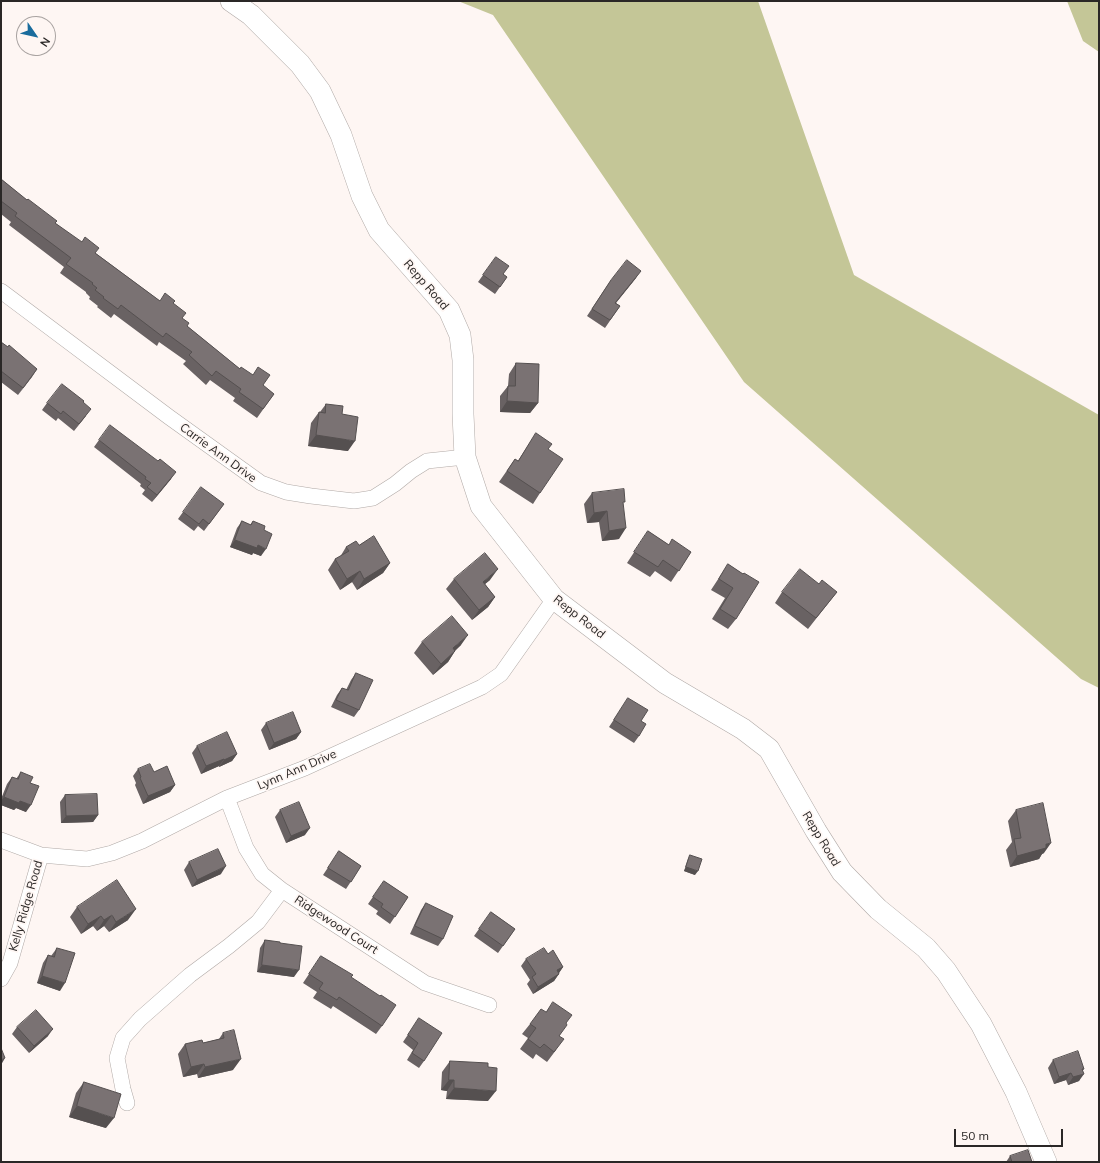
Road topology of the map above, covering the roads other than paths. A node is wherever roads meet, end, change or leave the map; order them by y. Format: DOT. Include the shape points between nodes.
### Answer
graph roads {
  1 [pos="231,1"];
  2 [pos="1,291"];
  3 [pos="465,457"];
  4 [pos="554,599"];
  5 [pos="227,798"];
  6 [pos="1,840"];
  7 [pos="41,855"];
  8 [pos="282,890"];
  9 [pos="1,979"];
  10 [pos="489,1005"];
  11 [pos="127,1104"];
  12 [pos="1046,1162"];
  1 -- 3 [label="street, Repp Road" via="251,15 300,64 320,91 341,135 362,196 379,230 449,310 460,335 463,360"];
  2 -- 3 [label="street, Carrie Ann Drive" via="261,483 286,492 354,501 373,498 427,461"];
  3 -- 4 [label="street, Repp Road" via="481,506"];
  4 -- 5 [label="street, Lynn Ann Drive" via="501,674 482,687 305,768"];
  4 -- 12 [label="street, Repp Road" via="665,683 743,729 768,749 842,872 878,909 926,948 946,971 985,1031 1016,1092"];
  5 -- 7 [label="street, Lynn Ann Drive" via="142,842 112,853 88,859"];
  5 -- 8 [label="street, Ridgewood Court" via="246,848 262,874"];
  6 -- 7 [label="street, Lynn Ann Drive"];
  7 -- 9 [label="street, Kelly Ridge Road" via="10,963"];
  8 -- 10 [label="street, Ridgewood Court" via="425,983"];
  8 -- 11 [label="street" via="258,922 190,975 123,1038 117,1058"];
}
